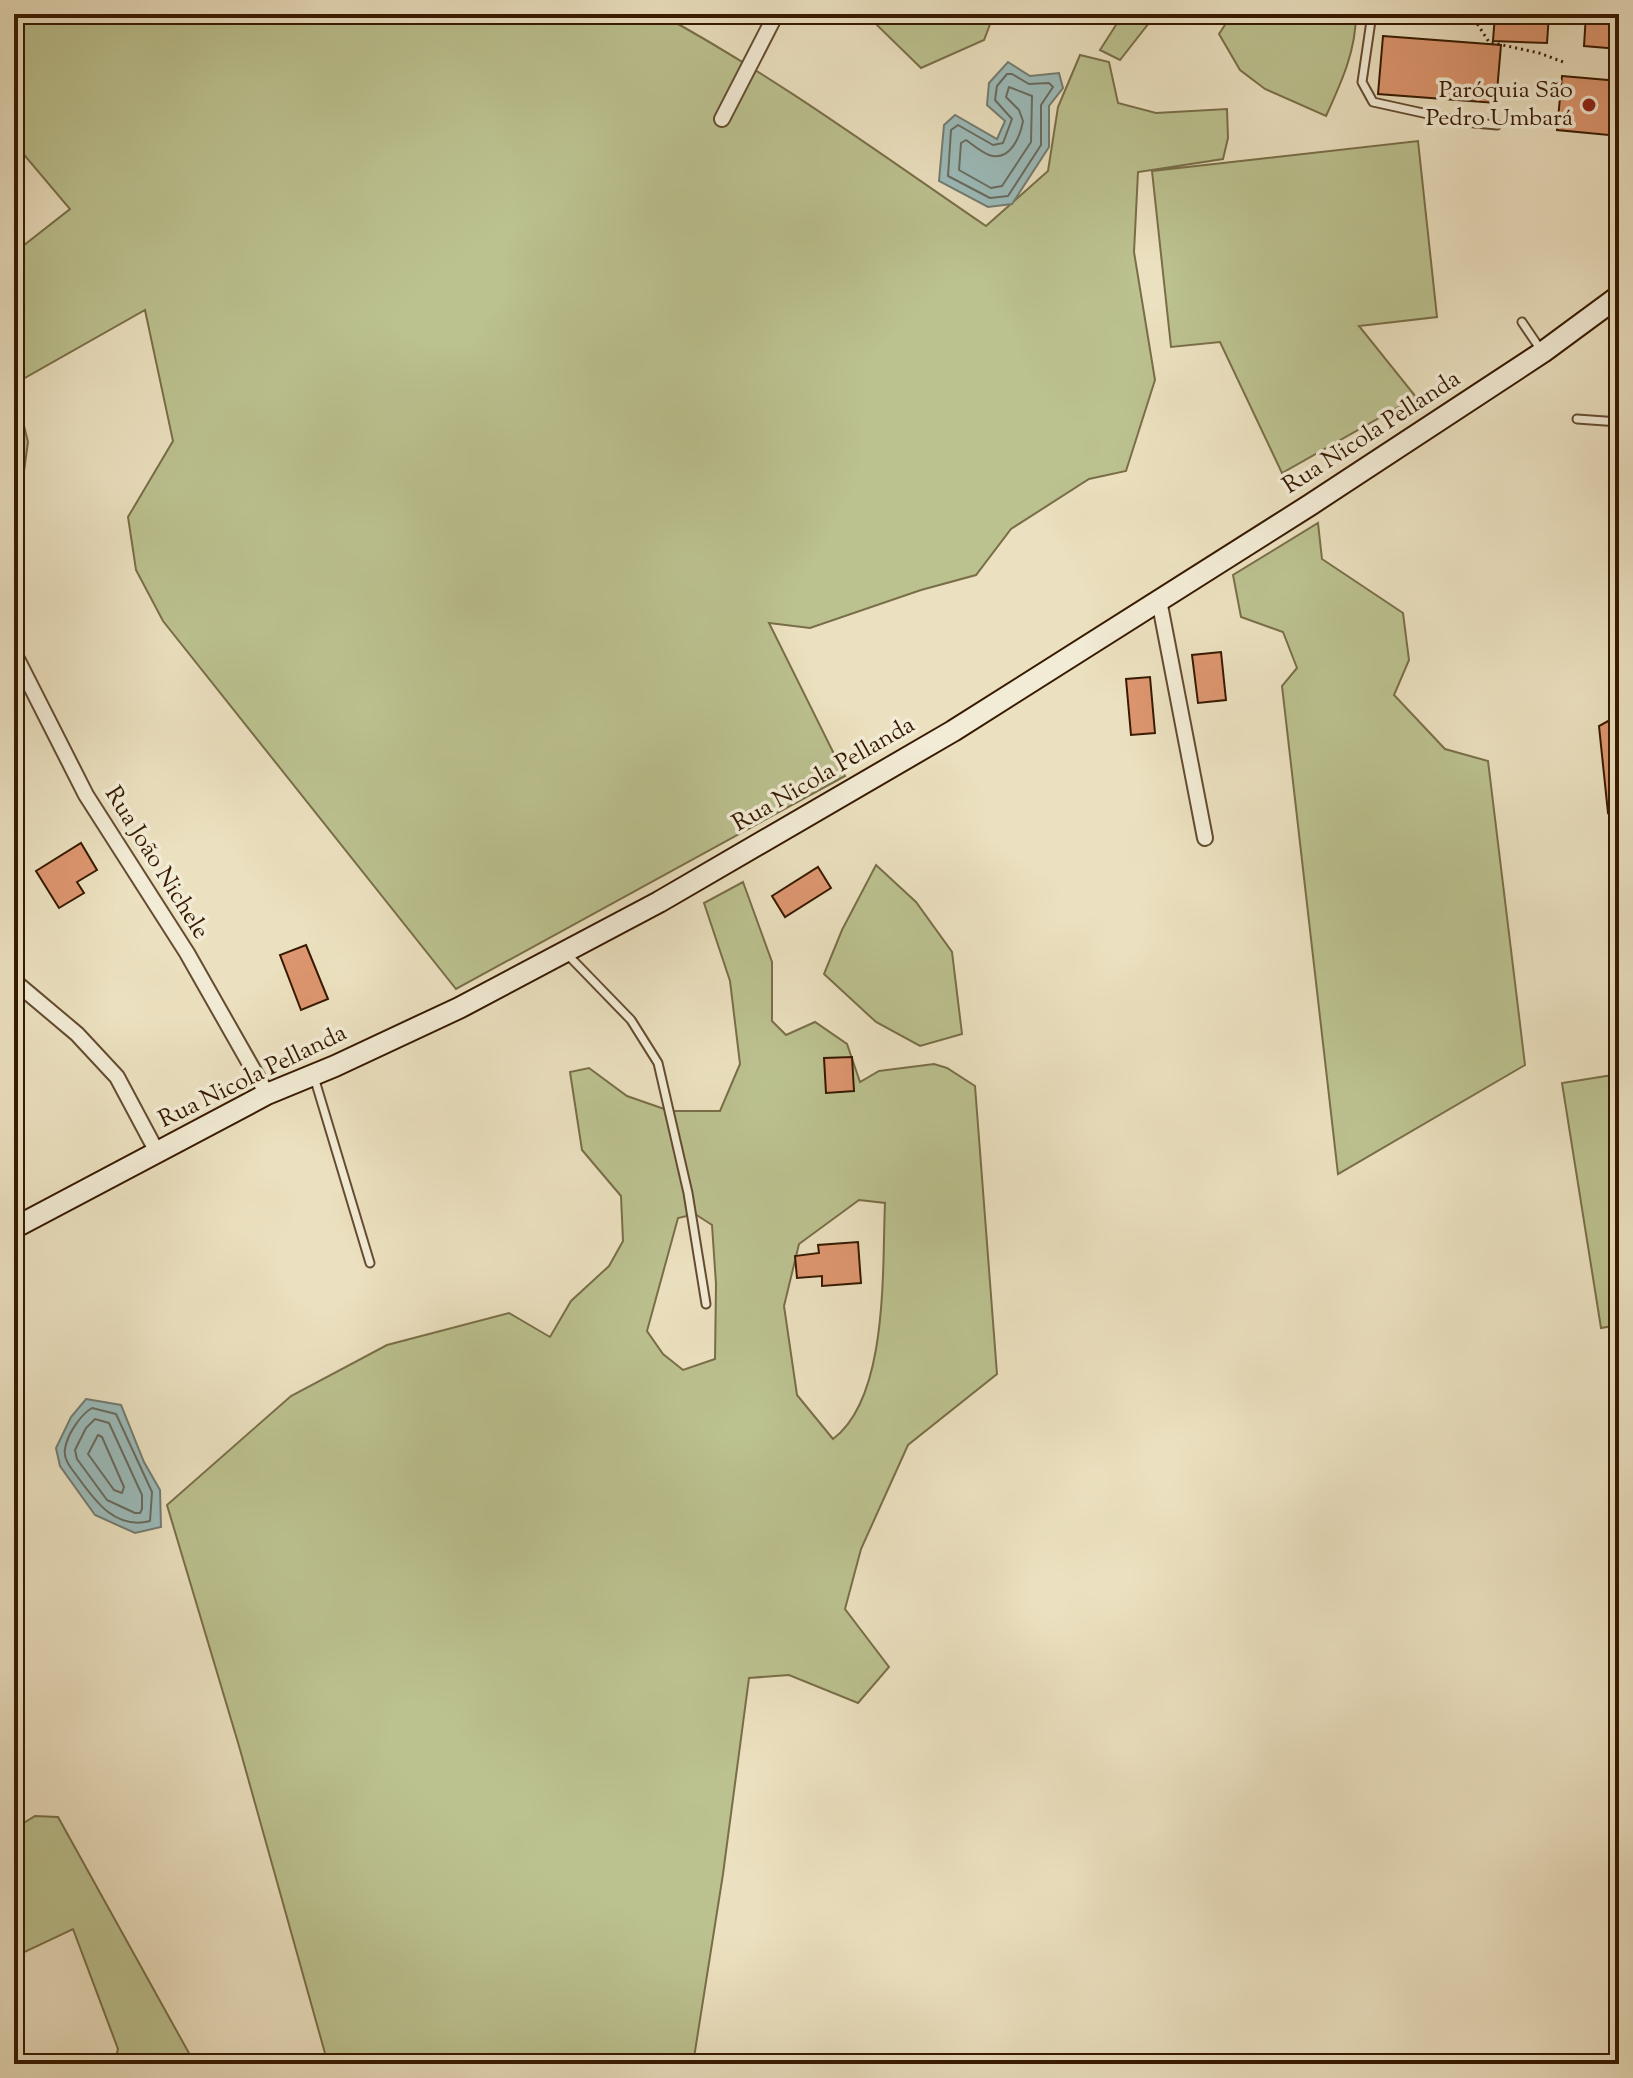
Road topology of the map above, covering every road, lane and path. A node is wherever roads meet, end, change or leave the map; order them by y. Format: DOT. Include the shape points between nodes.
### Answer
graph roads {
  1 [pos="776,14"];
  2 [pos="1372,14"];
  3 [pos="1471,14"];
  4 [pos="1566,63"];
  5 [pos="722,119"];
  6 [pos="1497,125"];
  7 [pos="1619,296"];
  8 [pos="1522,322"];
  9 [pos="1543,352"];
  10 [pos="1577,419"];
  11 [pos="1619,422"];
  12 [pos="1159,600"];
  13 [pos="14,653"];
  14 [pos="1205,838"];
  15 [pos="565,952"];
  16 [pos="14,981"];
  17 [pos="313,1075"];
  18 [pos="267,1094"];
  19 [pos="157,1152"];
  20 [pos="14,1228"];
  21 [pos="370,1263"];
  22 [pos="706,1304"];
  1 -- 5 [label="street"];
  2 -- 6 [label="lane" via="1362,82 1373,102"];
  3 -- 4 [label="path" via="1489,42"];
  7 -- 9 [label="main road, Rua Nicola Pellanda"];
  8 -- 9 [label="lane"];
  9 -- 12 [label="main road, Rua Nicola Pellanda"];
  10 -- 11 [label="lane"];
  12 -- 14 [label="street"];
  12 -- 15 [label="main road, Rua Nicola Pellanda" via="953,731"];
  13 -- 18 [label="street, Rua João Nichele" via="86,795 187,953"];
  15 -- 17 [label="main road, Rua Nicola Pellanda"];
  15 -- 22 [label="lane" via="631,1020 658,1063 688,1193"];
  16 -- 19 [label="street" via="77,1034 117,1077"];
  17 -- 18 [label="main road, Rua Nicola Pellanda"];
  17 -- 21 [label="lane"];
  18 -- 19 [label="main road, Rua Nicola Pellanda"];
  19 -- 20 [label="main road, Rua Nicola Pellanda"];
}
